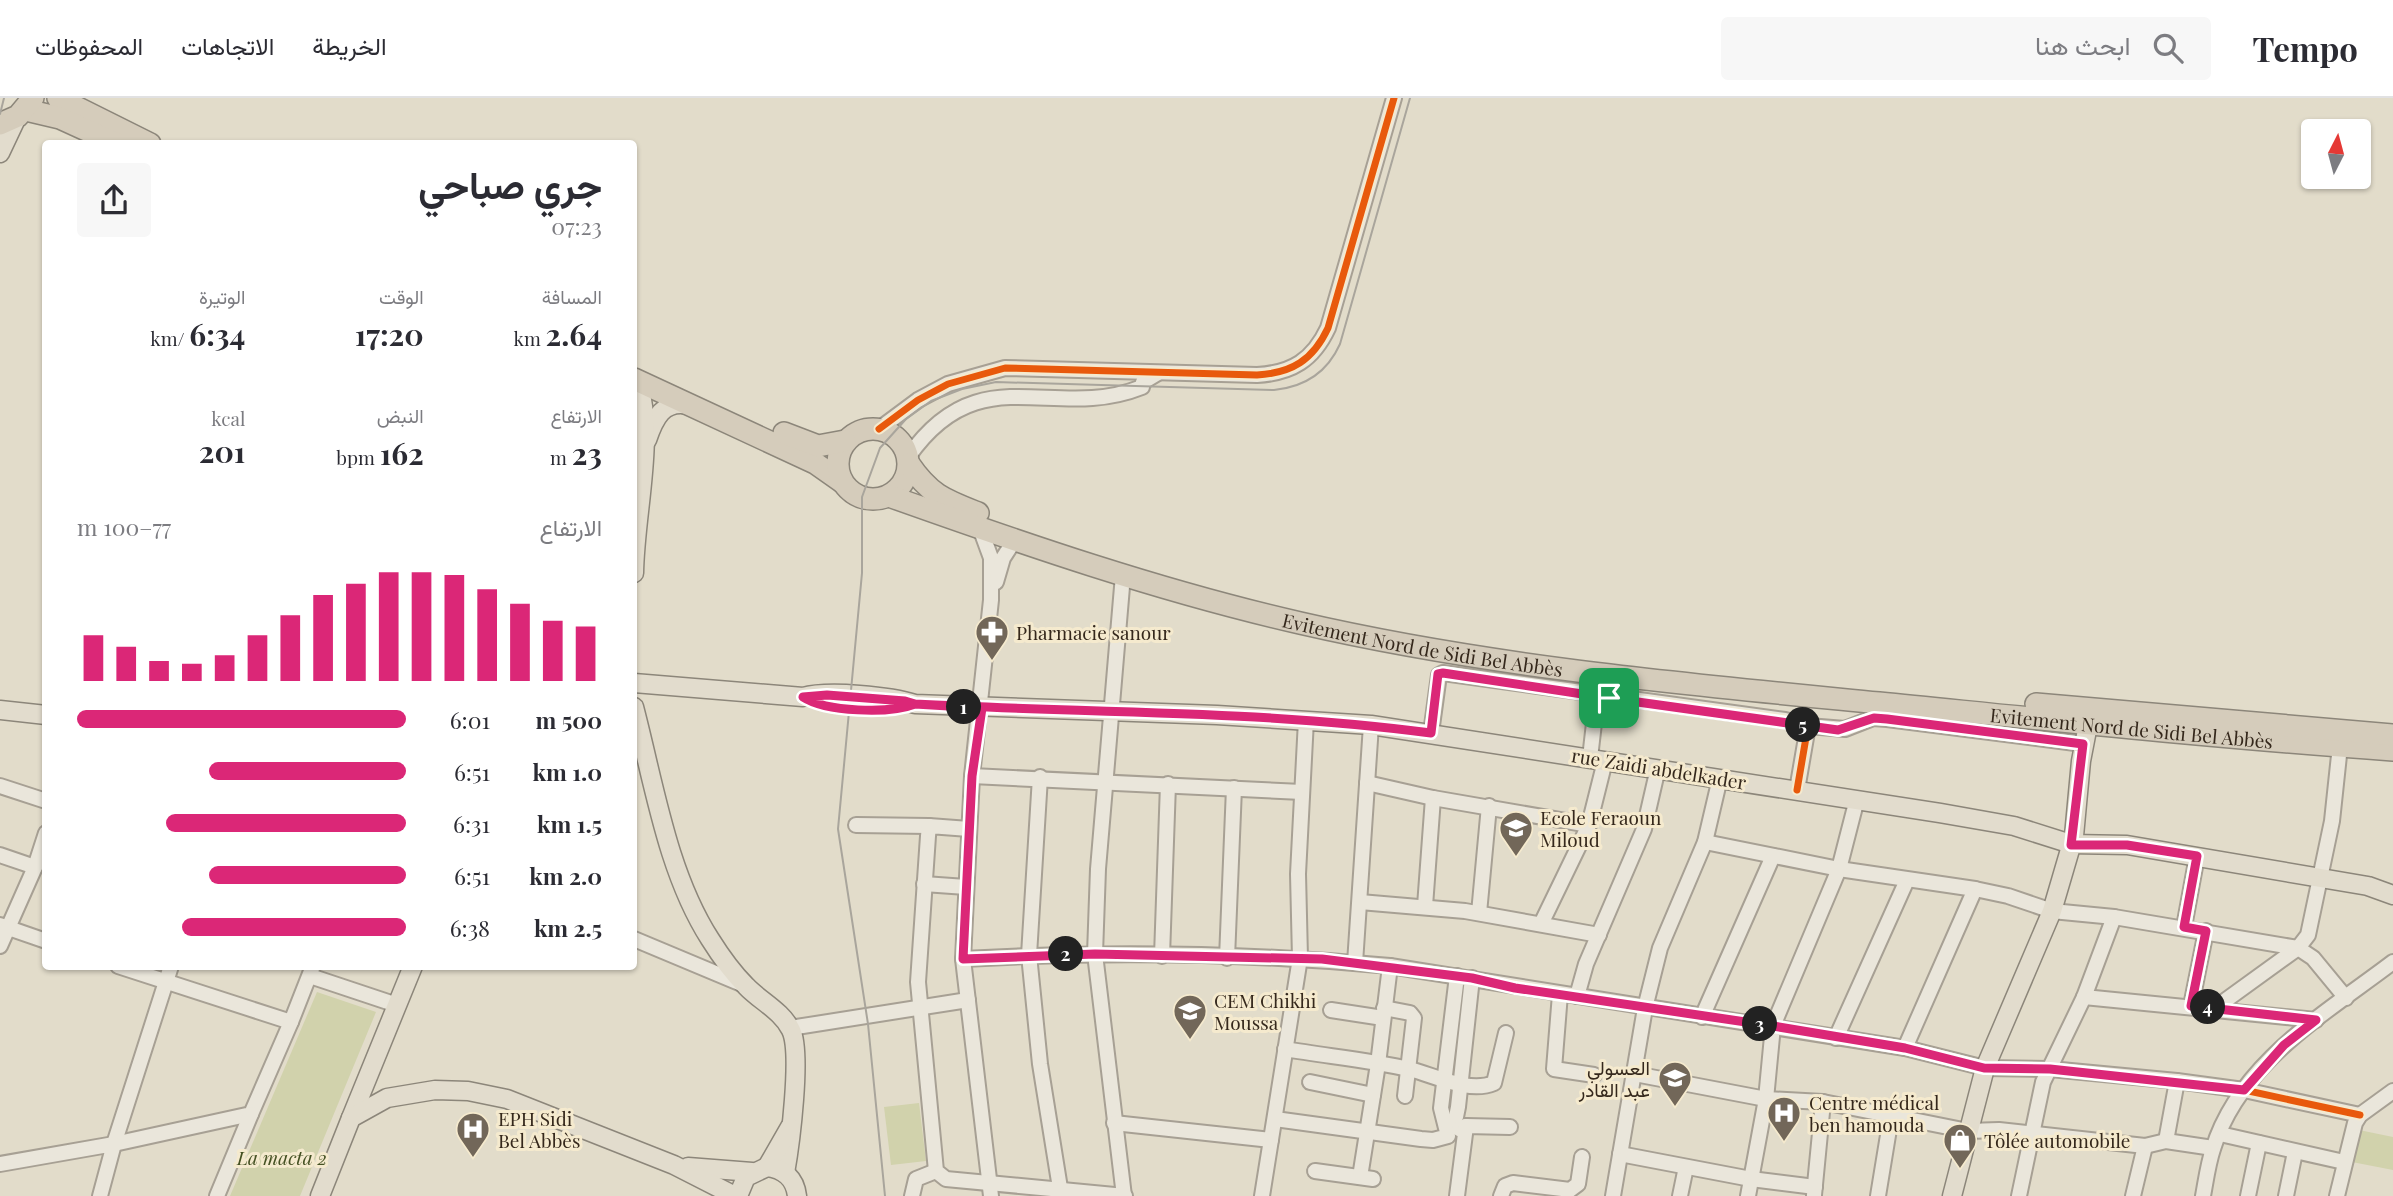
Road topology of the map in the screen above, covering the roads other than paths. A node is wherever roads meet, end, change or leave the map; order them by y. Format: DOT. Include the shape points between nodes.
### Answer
graph roads {
  1 [pos="58,98"];
  2 [pos="1394,98"];
  3 [pos="19,112"];
  4 [pos="108,140"];
  5 [pos="142,140"];
  6 [pos="0,153"];
  7 [pos="1126,371"];
  8 [pos="1158,373"];
  9 [pos="637,376"];
  10 [pos="637,376"];
  11 [pos="637,382"];
  12 [pos="1126,393"];
  13 [pos="699,408"];
  14 [pos="879,429"];
  15 [pos="845,442"];
  16 [pos="643,453"];
  17 [pos="908,461"];
  18 [pos="842,482"];
  19 [pos="888,496"];
  20 [pos="980,528"];
  21 [pos="637,533"];
  22 [pos="1014,541"];
  23 [pos="1122,575"];
  24 [pos="991,600"];
  25 [pos="1611,676"];
  26 [pos="637,683"];
  27 [pos="1603,697"];
  28 [pos="982,708"];
  29 [pos="0,710"];
  30 [pos="1112,712"];
  31 [pos="42,715"];
  32 [pos="637,718"];
  33 [pos="1306,720"];
  34 [pos="1371,725"];
  35 [pos="1808,726"];
  36 [pos="1431,733"];
  37 [pos="2085,735"];
  38 [pos="2393,735"];
  39 [pos="2340,746"];
  40 [pos="2393,750"];
  41 [pos="1597,759"];
  42 [pos="1658,768"];
  43 [pos="972,776"];
  44 [pos="1040,777"];
  45 [pos="1720,778"];
  46 [pos="1106,781"];
  47 [pos="1367,783"];
  48 [pos="1168,784"];
  49 [pos="0,786"];
  50 [pos="1234,788"];
  51 [pos="1797,790"];
  52 [pos="1302,792"];
  53 [pos="1433,798"];
  54 [pos="1857,799"];
  55 [pos="42,800"];
  56 [pos="1489,806"];
  57 [pos="856,825"];
  58 [pos="1589,825"];
  59 [pos="929,826"];
  60 [pos="969,829"];
  61 [pos="1705,842"];
  62 [pos="42,845"];
  63 [pos="2071,845"];
  64 [pos="0,855"];
  65 [pos="1773,856"];
  66 [pos="2197,856"];
  67 [pos="35,867"];
  68 [pos="1839,869"];
  69 [pos="2321,878"];
  70 [pos="1908,880"];
  71 [pos="924,884"];
  72 [pos="966,887"];
  73 [pos="1975,889"];
  74 [pos="2393,895"];
  75 [pos="1360,902"];
  76 [pos="1424,906"];
  77 [pos="2052,911"];
  78 [pos="1479,913"];
  79 [pos="2114,917"];
  80 [pos="1542,922"];
  81 [pos="3,926"];
  82 [pos="2184,927"];
  83 [pos="2206,931"];
  84 [pos="1599,935"];
  85 [pos="42,940"];
  86 [pos="637,940"];
  87 [pos="0,946"];
  88 [pos="2298,948"];
  89 [pos="1095,954"];
  90 [pos="1029,955"];
  91 [pos="1163,956"];
  92 [pos="1227,958"];
  93 [pos="1300,958"];
  94 [pos="963,959"];
  95 [pos="2393,962"];
  96 [pos="1355,963"];
  97 [pos="1390,966"];
  98 [pos="130,970"];
  99 [pos="170,970"];
  100 [pos="410,970"];
  101 [pos="312,971"];
  102 [pos="1465,977"];
  103 [pos="166,982"];
  104 [pos="745,985"];
  105 [pos="1560,994"];
  106 [pos="1577,996"];
  107 [pos="2084,997"];
  108 [pos="2346,998"];
  109 [pos="968,1000"];
  110 [pos="397,1005"];
  111 [pos="2191,1006"];
  112 [pos="923,1008"];
  113 [pos="1645,1008"];
  114 [pos="2215,1008"];
  115 [pos="1331,1010"];
  116 [pos="1383,1013"];
  117 [pos="1702,1017"];
  118 [pos="2316,1020"];
  119 [pos="291,1022"];
  120 [pos="1773,1026"];
  121 [pos="790,1028"];
  122 [pos="1506,1033"];
  123 [pos="1836,1038"];
  124 [pos="1905,1048"];
  125 [pos="1285,1049"];
  126 [pos="1378,1064"];
  127 [pos="1984,1068"];
  128 [pos="1409,1069"];
  129 [pos="2050,1069"];
  130 [pos="1634,1074"];
  131 [pos="1594,1075"];
  132 [pos="1452,1081"];
  133 [pos="1310,1082"];
  134 [pos="2176,1082"];
  135 [pos="2244,1090"];
  136 [pos="2393,1091"];
  137 [pos="1373,1095"];
  138 [pos="1405,1096"];
  139 [pos="1766,1099"];
  140 [pos="1824,1102"];
  141 [pos="251,1114"];
  142 [pos="2360,1115"];
  143 [pos="1891,1117"];
  144 [pos="351,1118"];
  145 [pos="1275,1119"];
  146 [pos="1114,1123"];
  147 [pos="790,1126"];
  148 [pos="1466,1126"];
  149 [pos="1510,1126"];
  150 [pos="1448,1131"];
  151 [pos="1968,1131"];
  152 [pos="1366,1132"];
  153 [pos="2220,1134"];
  154 [pos="2032,1135"];
  155 [pos="1271,1140"];
  156 [pos="2166,1141"];
  157 [pos="2259,1143"];
  158 [pos="114,1144"];
  159 [pos="2144,1146"];
  160 [pos="2213,1149"];
  161 [pos="2295,1152"];
  162 [pos="1620,1154"];
  163 [pos="1582,1157"];
  164 [pos="2344,1162"];
  165 [pos="0,1164"];
  166 [pos="674,1165"];
  167 [pos="1686,1167"];
  168 [pos="759,1170"];
  169 [pos="936,1171"];
  170 [pos="1315,1171"];
  171 [pos="785,1173"];
  172 [pos="1751,1179"];
  173 [pos="1060,1188"];
  174 [pos="991,1189"];
  175 [pos="1815,1192"];
  176 [pos="798,1194"];
  177 [pos="1108,1195"];
  178 [pos="100,1196"];
  179 [pos="217,1196"];
  180 [pos="320,1196"];
  181 [pos="737,1196"];
  182 [pos="912,1196"];
  183 [pos="1124,1196"];
  184 [pos="1262,1196"];
  185 [pos="1457,1196"];
  186 [pos="1502,1196"];
  187 [pos="1612,1196"];
  188 [pos="1680,1196"];
  189 [pos="1748,1196"];
  190 [pos="1878,1196"];
  191 [pos="1952,1196"];
  192 [pos="2019,1196"];
  193 [pos="2133,1196"];
  194 [pos="2203,1196"];
  195 [pos="2248,1196"];
  196 [pos="2286,1196"];
  197 [pos="2337,1196"];
  1 -- 5 [label="highway"];
  2 -- 8 [label="street" via="1328,328 1313,354 1272,374"];
  3 -- 4 [label="highway" via="60,118"];
  3 -- 6 [label="main road"];
  7 -- 8 [label="street"];
  7 -- 12 [label="street"];
  7 -- 14 [label="street" via="1018,367 988,371 931,393"];
  8 -- 12 [label="street"];
  9 -- 13 [label="highway"];
  10 -- 15 [label="highway" via="799,440 818,446"];
  11 -- 16 [label="main road"];
  12 -- 17 [label="street" via="1017,395 979,401 946,415 925,434"];
  13 -- 16 [label="main road" via="677,403 660,412"];
  13 -- 18 [label="highway" via="815,463"];
  14 -- 15 [label="highway" via="855,433"];
  14 -- 17 [label="highway" via="899,440"];
  15 -- 18 [label="highway" via="838,457"];
  16 -- 21 [label="main road"];
  17 -- 19 [label="highway" via="903,483"];
  17 -- 38 [label="highway, Evitement Nord de Sidi Bel Abbès" via="939,498 1052,538 1299,609 1440,637 1655,669"];
  18 -- 19 [label="highway" via="862,498"];
  19 -- 20 [label="highway, Evitement Nord de Sidi Bel Abbès"];
  20 -- 22 [label="highway, Evitement Nord de Sidi Bel Abbès"];
  20 -- 24 [label="street" via="991,558"];
  22 -- 23 [label="highway, Evitement Nord de Sidi Bel Abbès"];
  22 -- 24 [label="street" via="1003,558"];
  23 -- 25 [label="highway, Evitement Nord de Sidi Bel Abbès" via="1363,636"];
  23 -- 30 [label="street"];
  24 -- 28 [label="street"];
  25 -- 27 [label="street"];
  25 -- 37 [label="highway, Evitement Nord de Sidi Bel Abbès"];
  26 -- 28 [label="main road, rue Zaidi abdelkader" via="803,697 819,705 847,709 915,704"];
  27 -- 35 [label="street"];
  27 -- 36 [label="street" via="1438,674"];
  27 -- 41 [label="street"];
  28 -- 30 [label="main road, rue Zaidi abdelkader"];
  28 -- 43 [label="street"];
  29 -- 31 [label="main road"];
  30 -- 33 [label="main road, rue Zaidi abdelkader"];
  30 -- 46 [label="street"];
  32 -- 104 [label="main road" via="687,893 710,939"];
  33 -- 34 [label="main road, rue Zaidi abdelkader"];
  33 -- 52 [label="street"];
  34 -- 36 [label="main road, rue Zaidi abdelkader"];
  34 -- 47 [label="street"];
  35 -- 37 [label="street" via="1838,730 1874,718"];
  35 -- 51 [label="street"];
  36 -- 41 [label="main road, rue Zaidi abdelkader"];
  37 -- 39 [label="highway, Evitement Nord de Sidi Bel Abbès"];
  37 -- 63 [label="main road"];
  39 -- 40 [label="highway, Evitement Nord de Sidi Bel Abbès"];
  39 -- 69 [label="street"];
  41 -- 42 [label="main road, rue Zaidi abdelkader"];
  41 -- 58 [label="street"];
  42 -- 45 [label="main road, rue Zaidi abdelkader"];
  42 -- 84 [label="street" via="1644,829"];
  43 -- 44 [label="street"];
  43 -- 60 [label="street"];
  44 -- 46 [label="street"];
  44 -- 90 [label="street"];
  45 -- 51 [label="main road, rue Zaidi abdelkader"];
  45 -- 61 [label="street"];
  46 -- 48 [label="street"];
  46 -- 89 [label="street"];
  47 -- 53 [label="street"];
  47 -- 75 [label="street"];
  48 -- 50 [label="street"];
  48 -- 91 [label="street"];
  49 -- 55 [label="street"];
  50 -- 52 [label="street"];
  50 -- 92 [label="street"];
  51 -- 54 [label="main road, rue Zaidi abdelkader"];
  52 -- 93 [label="street"];
  53 -- 56 [label="street"];
  53 -- 76 [label="street"];
  54 -- 63 [label="main road, rue Zaidi abdelkader" via="2014,826"];
  54 -- 68 [label="street"];
  56 -- 58 [label="street"];
  56 -- 78 [label="street"];
  57 -- 59 [label="street"];
  58 -- 80 [label="street"];
  59 -- 60 [label="street"];
  59 -- 71 [label="street"];
  60 -- 72 [label="street"];
  61 -- 65 [label="street"];
  61 -- 113 [label="street" via="1660,948"];
  62 -- 67 [label="street"];
  63 -- 66 [label="main road, rue Zaidi abdelkader" via="2127,845"];
  63 -- 77 [label="main road"];
  64 -- 67 [label="street"];
  65 -- 68 [label="street"];
  65 -- 117 [label="street"];
  66 -- 69 [label="main road, rue Zaidi abdelkader"];
  66 -- 82 [label="street"];
  67 -- 81 [label="street"];
  68 -- 70 [label="street"];
  68 -- 120 [label="street"];
  69 -- 74 [label="main road, rue Zaidi abdelkader"];
  69 -- 88 [label="street" via="2310,929"];
  70 -- 73 [label="street"];
  70 -- 123 [label="street"];
  71 -- 72 [label="street"];
  71 -- 112 [label="street" via="918,982"];
  72 -- 94 [label="street"];
  73 -- 77 [label="street"];
  73 -- 124 [label="street"];
  75 -- 76 [label="street"];
  75 -- 96 [label="street"];
  76 -- 78 [label="street"];
  77 -- 79 [label="street"];
  77 -- 127 [label="main road"];
  78 -- 80 [label="street"];
  79 -- 82 [label="street"];
  79 -- 107 [label="street"];
  80 -- 84 [label="street"];
  81 -- 85 [label="street"];
  81 -- 87 [label="street"];
  82 -- 83 [label="street"];
  83 -- 88 [label="street"];
  83 -- 111 [label="street"];
  84 -- 106 [label="street"];
  86 -- 104 [label="street"];
  88 -- 108 [label="street" via="2313,958"];
  88 -- 114 [label="street"];
  89 -- 90 [label="street"];
  89 -- 91 [label="street"];
  89 -- 146 [label="street"];
  90 -- 94 [label="street"];
  90 -- 173 [label="street"];
  91 -- 92 [label="street"];
  92 -- 93 [label="street"];
  93 -- 96 [label="street"];
  93 -- 125 [label="street"];
  94 -- 109 [label="street"];
  95 -- 108 [label="street"];
  96 -- 97 [label="street"];
  97 -- 102 [label="street"];
  97 -- 116 [label="street"];
  98 -- 103 [label="street"];
  99 -- 103 [label="street"];
  100 -- 110 [label="main road"];
  101 -- 110 [label="street"];
  101 -- 119 [label="street"];
  102 -- 105 [label="street"];
  102 -- 132 [label="street"];
  103 -- 119 [label="street"];
  103 -- 158 [label="street"];
  104 -- 121 [label="main road"];
  105 -- 106 [label="street"];
  105 -- 131 [label="street" via="1554,1069"];
  106 -- 113 [label="street"];
  107 -- 111 [label="street"];
  107 -- 129 [label="street"];
  108 -- 118 [label="street"];
  109 -- 112 [label="street"];
  109 -- 174 [label="street"];
  110 -- 144 [label="main road"];
  111 -- 114 [label="street"];
  112 -- 121 [label="street"];
  112 -- 169 [label="street"];
  113 -- 117 [label="street"];
  113 -- 130 [label="street"];
  114 -- 118 [label="street"];
  115 -- 116 [label="street"];
  116 -- 126 [label="street"];
  116 -- 128 [label="street" via="1414,1015"];
  117 -- 120 [label="street"];
  118 -- 135 [label="street" via="2284,1045"];
  119 -- 141 [label="street"];
  120 -- 123 [label="street"];
  120 -- 139 [label="street"];
  121 -- 147 [label="main road" via="795,1047"];
  122 -- 132 [label="street" via="1494,1083"];
  123 -- 124 [label="street"];
  124 -- 127 [label="street"];
  125 -- 126 [label="street"];
  125 -- 145 [label="street"];
  126 -- 128 [label="street"];
  126 -- 137 [label="street"];
  127 -- 129 [label="street"];
  127 -- 151 [label="main road"];
  128 -- 132 [label="street"];
  128 -- 138 [label="street"];
  129 -- 134 [label="street"];
  129 -- 154 [label="street" via="2041,1088"];
  130 -- 139 [label="street"];
  130 -- 162 [label="street"];
  132 -- 150 [label="street" via="1456,1117"];
  133 -- 137 [label="street"];
  134 -- 135 [label="street"];
  134 -- 156 [label="street"];
  135 -- 142 [label="street"];
  135 -- 153 [label="street"];
  136 -- 142 [label="street"];
  137 -- 152 [label="street"];
  139 -- 140 [label="street"];
  139 -- 172 [label="street"];
  140 -- 143 [label="street"];
  140 -- 175 [label="street"];
  141 -- 158 [label="street"];
  141 -- 179 [label="street"];
  142 -- 164 [label="street"];
  143 -- 151 [label="street"];
  143 -- 190 [label="street"];
  144 -- 166 [label="main road" via="387,1098 435,1090 468,1091 507,1099"];
  144 -- 180 [label="main road"];
  145 -- 152 [label="street"];
  145 -- 155 [label="street"];
  146 -- 155 [label="street"];
  146 -- 183 [label="street"];
  147 -- 168 [label="main road"];
  147 -- 171 [label="main road"];
  148 -- 149 [label="street"];
  148 -- 150 [label="street"];
  148 -- 185 [label="street"];
  150 -- 152 [label="street" via="1433,1140"];
  151 -- 154 [label="street"];
  151 -- 191 [label="main road"];
  152 -- 170 [label="street" via="1366,1178"];
  153 -- 157 [label="street"];
  153 -- 160 [label="street"];
  154 -- 159 [label="street"];
  154 -- 192 [label="street"];
  155 -- 184 [label="street"];
  156 -- 159 [label="street"];
  156 -- 160 [label="street"];
  157 -- 161 [label="street"];
  157 -- 195 [label="street"];
  158 -- 165 [label="street"];
  158 -- 178 [label="street"];
  159 -- 193 [label="street"];
  160 -- 194 [label="street"];
  161 -- 164 [label="street"];
  161 -- 196 [label="street"];
  162 -- 167 [label="street"];
  162 -- 187 [label="street"];
  163 -- 186 [label="street" via="1578,1184 1570,1190 1513,1183 1505,1186"];
  164 -- 197 [label="street"];
  166 -- 168 [label="main road"];
  166 -- 181 [label="main road"];
  167 -- 172 [label="street"];
  167 -- 188 [label="street"];
  168 -- 171 [label="main road"];
  168 -- 181 [label="main road" via="742,1183"];
  169 -- 174 [label="street" via="946,1179"];
  169 -- 182 [label="street" via="916,1180"];
  171 -- 176 [label="main road"];
  172 -- 175 [label="street"];
  172 -- 189 [label="street"];
  173 -- 174 [label="street"];
  173 -- 177 [label="street"];
  177 -- 183 [label="street"];
}
